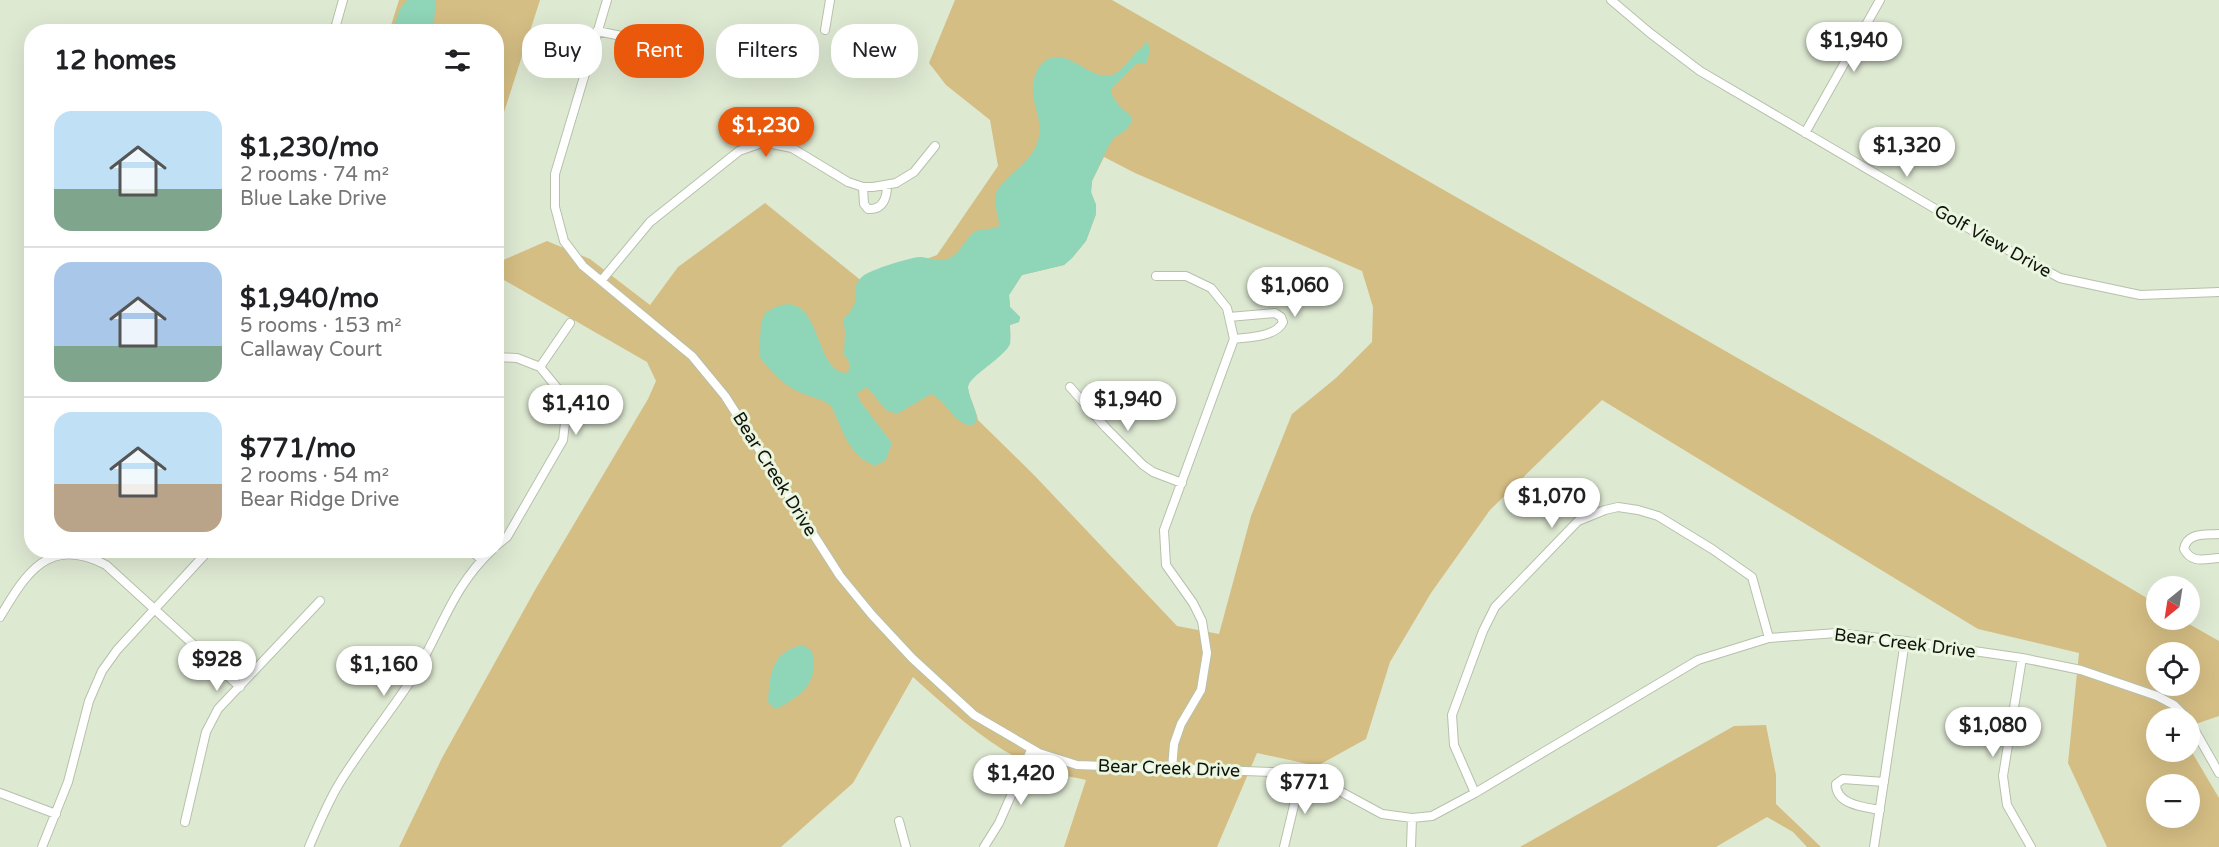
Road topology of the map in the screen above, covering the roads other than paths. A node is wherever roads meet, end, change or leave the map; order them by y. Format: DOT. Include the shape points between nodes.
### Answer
graph roads {
  1 [pos="343,0"];
  2 [pos="607,0"];
  3 [pos="830,0"];
  4 [pos="1611,0"];
  5 [pos="1880,0"];
  6 [pos="336,24"];
  7 [pos="599,24"];
  8 [pos="825,30"];
  9 [pos="583,78"];
  10 [pos="1805,133"];
  11 [pos="935,146"];
  12 [pos="887,185"];
  13 [pos="863,187"];
  14 [pos="1156,276"];
  15 [pos="601,281"];
  16 [pos="2219,292"];
  17 [pos="1229,317"];
  18 [pos="570,323"];
  19 [pos="1234,339"];
  20 [pos="504,357"];
  21 [pos="540,367"];
  22 [pos="1070,387"];
  23 [pos="1182,483"];
  24 [pos="2219,534"];
  25 [pos="504,539"];
  26 [pos="53,558"];
  27 [pos="89,558"];
  28 [pos="202,558"];
  29 [pos="480,558"];
  30 [pos="2219,558"];
  31 [pos="482,560"];
  32 [pos="320,601"];
  33 [pos="155,610"];
  34 [pos="0,617"];
  35 [pos="1769,638"];
  36 [pos="1905,641"];
  37 [pos="2022,658"];
  38 [pos="240,687"];
  39 [pos="2177,708"];
  40 [pos="2200,740"];
  41 [pos="1031,750"];
  42 [pos="1172,769"];
  43 [pos="2219,773"];
  44 [pos="1301,776"];
  45 [pos="1884,782"];
  46 [pos="0,793"];
  47 [pos="1475,793"];
  48 [pos="1880,810"];
  49 [pos="56,814"];
  50 [pos="1412,818"];
  51 [pos="899,821"];
  52 [pos="185,822"];
  53 [pos="42,847"];
  54 [pos="309,847"];
  55 [pos="906,847"];
  56 [pos="984,847"];
  57 [pos="1284,847"];
  58 [pos="1411,847"];
  59 [pos="1874,847"];
  60 [pos="2031,847"];
  1 -- 6 [label="street"];
  2 -- 7 [label="street, Bear Creek Drive"];
  3 -- 8 [label="street"];
  4 -- 10 [label="street, Golf View Drive" via="1700,70"];
  5 -- 10 [label="street"];
  9 -- 15 [label="street, Bear Creek Drive" via="555,174 555,207 564,240 583,266"];
  10 -- 16 [label="street, Golf View Drive" via="2060,278 2140,294"];
  11 -- 12 [label="street" via="915,172"];
  12 -- 13 [label="street"];
  12 -- 13 [label="street" via="887,196 874,210 864,204"];
  13 -- 15 [label="street" via="792,148 759,144 739,151 650,222"];
  14 -- 17 [label="street" via="1186,276 1200,281 1227,308"];
  15 -- 41 [label="street, Bear Creek Drive" via="692,356 725,396 840,576 872,615 974,716"];
  17 -- 19 [label="street"];
  17 -- 19 [label="street" via="1275,313 1283,322 1270,333"];
  18 -- 21 [label="street"];
  19 -- 23 [label="street"];
  20 -- 21 [label="street"];
  21 -- 25 [label="street" via="558,389 566,415 562,440"];
  22 -- 23 [label="street" via="1143,465"];
  23 -- 42 [label="street" via="1164,530 1166,565 1202,621 1207,653 1201,690 1174,744"];
  24 -- 30 [label="street" via="2191,537 2184,549 2195,560"];
  26 -- 34 [label="street" via="34,567"];
  27 -- 33 [label="street" via="106,565"];
  28 -- 33 [label="street"];
  29 -- 31 [label="street"];
  31 -- 54 [label="street" via="456,594 412,678 338,785"];
  32 -- 38 [label="street"];
  33 -- 38 [label="street"];
  33 -- 49 [label="street" via="102,671 89,701"];
  35 -- 36 [label="street, Bear Creek Drive" via="1837,633"];
  35 -- 47 [label="street, Bear Creek Drive" via="1698,660"];
  35 -- 47 [label="street" via="1752,577 1703,543 1658,516 1638,510 1618,507 1578,520 1495,608 1483,631 1452,715 1454,745"];
  36 -- 37 [label="street, Bear Creek Drive"];
  36 -- 45 [label="street"];
  37 -- 39 [label="street, Bear Creek Drive" via="2081,670 2140,689"];
  37 -- 60 [label="street" via="2003,776 2007,805"];
  38 -- 52 [label="street" via="219,709 206,732"];
  40 -- 43 [label="street"];
  41 -- 42 [label="street, Bear Creek Drive" via="1077,765"];
  41 -- 56 [label="street" via="999,823"];
  42 -- 44 [label="street, Bear Creek Drive"];
  44 -- 50 [label="street, Bear Creek Drive" via="1334,788 1382,814"];
  44 -- 57 [label="street"];
  45 -- 48 [label="street"];
  45 -- 48 [label="street" via="1843,779 1836,784 1841,798"];
  46 -- 49 [label="street"];
  47 -- 50 [label="street, Bear Creek Drive" via="1432,816"];
  48 -- 59 [label="street"];
  49 -- 53 [label="street"];
  50 -- 58 [label="street"];
  51 -- 55 [label="street"];
}
